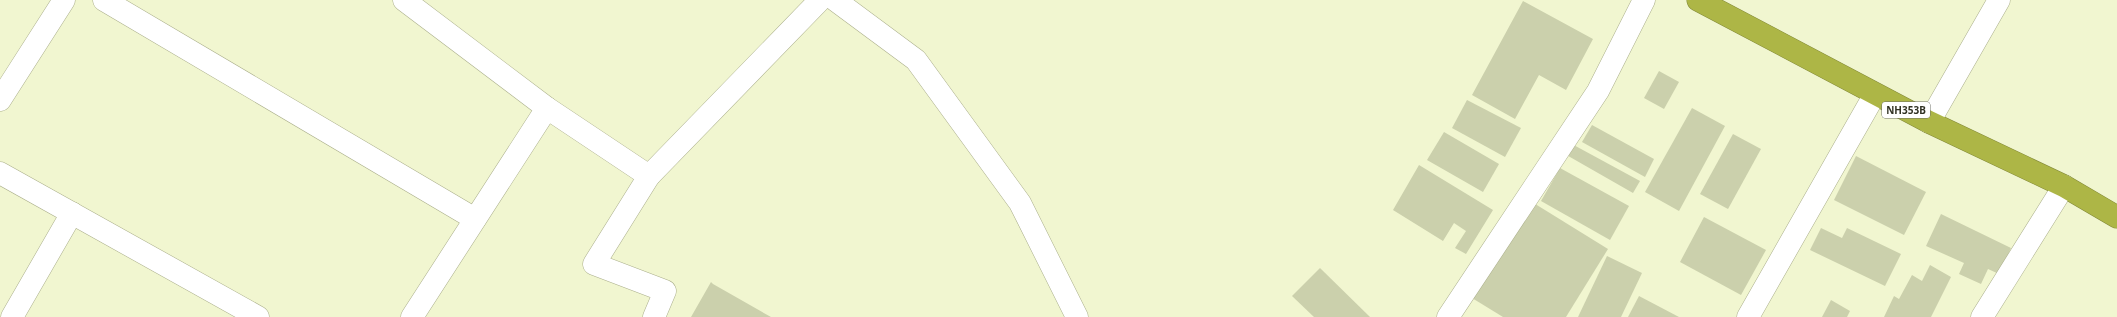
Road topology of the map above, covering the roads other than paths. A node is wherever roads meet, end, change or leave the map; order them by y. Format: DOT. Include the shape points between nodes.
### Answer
graph roads {
  1 [pos="64,0"];
  2 [pos="104,0"];
  3 [pos="404,0"];
  4 [pos="820,0"];
  5 [pos="835,0"];
  6 [pos="1644,0"];
  7 [pos="1698,0"];
  8 [pos="1999,0"];
  9 [pos="1875,94"];
  10 [pos="0,100"];
  11 [pos="547,108"];
  12 [pos="1928,122"];
  13 [pos="0,173"];
  14 [pos="649,176"];
  15 [pos="2064,186"];
  16 [pos="72,214"];
  17 [pos="2117,217"];
  18 [pos="475,219"];
  19 [pos="12,317"];
  20 [pos="258,317"];
  21 [pos="412,317"];
  22 [pos="654,317"];
  23 [pos="1077,317"];
  24 [pos="1448,317"];
  25 [pos="1748,317"];
  26 [pos="1982,317"];
  1 -- 10 [label="street"];
  2 -- 18 [label="street"];
  3 -- 11 [label="street"];
  4 -- 14 [label="street"];
  5 -- 23 [label="street" via="916,60 1020,203"];
  6 -- 24 [label="street" via="1598,92"];
  7 -- 9 [label="highway, NH353B"];
  8 -- 12 [label="street"];
  9 -- 12 [label="highway, NH353B"];
  9 -- 25 [label="street"];
  11 -- 14 [label="street"];
  11 -- 18 [label="street"];
  12 -- 15 [label="highway, NH353B"];
  13 -- 16 [label="street"];
  14 -- 22 [label="street" via="594,264 665,291"];
  15 -- 17 [label="highway, NH353B"];
  15 -- 26 [label="street"];
  16 -- 19 [label="street"];
  16 -- 20 [label="street"];
  18 -- 21 [label="street"];
}
